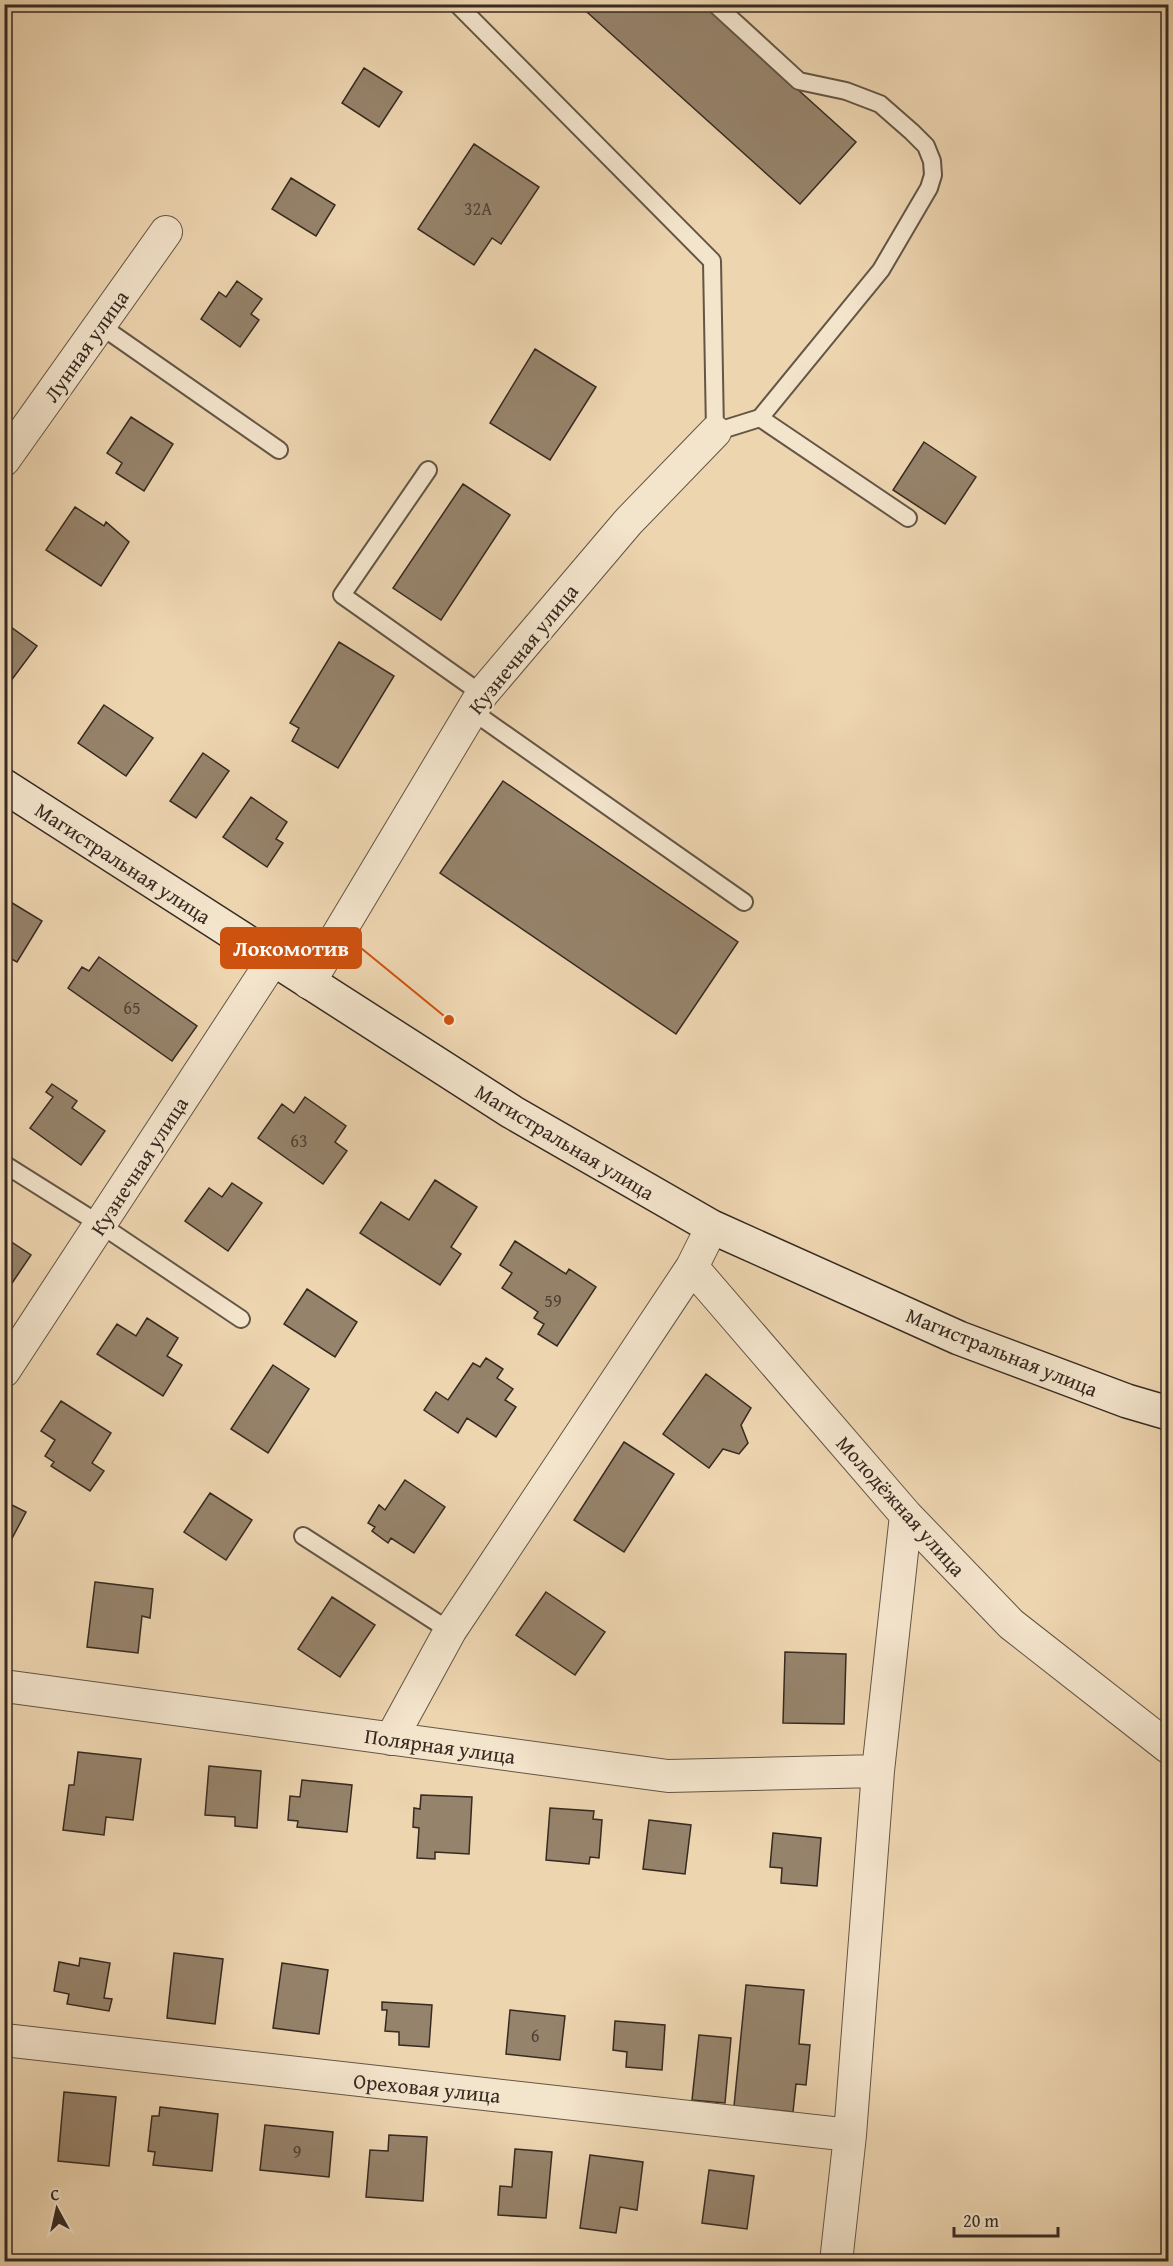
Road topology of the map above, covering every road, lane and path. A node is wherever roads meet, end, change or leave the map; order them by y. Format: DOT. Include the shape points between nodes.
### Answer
graph roads {
  1 [pos="457,4"];
  2 [pos="715,4"];
  3 [pos="166,232"];
  4 [pos="101,326"];
  5 [pos="760,418"];
  6 [pos="715,432"];
  7 [pos="279,450"];
  8 [pos="4,460"];
  9 [pos="428,470"];
  10 [pos="908,518"];
  11 [pos="477,703"];
  12 [pos="4,786"];
  13 [pos="744,902"];
  14 [pos="273,960"];
  15 [pos="309,983"];
  16 [pos="4,1164"];
  17 [pos="101,1224"];
  18 [pos="712,1227"];
  19 [pos="692,1267"];
  20 [pos="241,1319"];
  21 [pos="4,1371"];
  22 [pos="1168,1413"];
  23 [pos="906,1515"];
  24 [pos="303,1536"];
  25 [pos="450,1630"];
  26 [pos="4,1686"];
  27 [pos="391,1739"];
  28 [pos="1168,1747"];
  29 [pos="878,1771"];
  30 [pos="4,2040"];
  31 [pos="850,2135"];
  32 [pos="836,2262"];
  1 -- 6 [label="lane" via="712,261"];
  2 -- 5 [label="lane" via="799,81 846,91 879,104 926,146 932,161 929,188 881,270"];
  3 -- 4 [label="street, Лунная улица"];
  4 -- 7 [label="lane"];
  4 -- 8 [label="street, Лунная улица"];
  5 -- 6 [label="lane"];
  5 -- 10 [label="lane"];
  6 -- 11 [label="street, Кузнечная улица" via="628,522"];
  9 -- 11 [label="lane" via="342,595"];
  11 -- 13 [label="lane"];
  11 -- 15 [label="street, Кузнечная улица"];
  12 -- 14 [label="main road, Магистральная улица"];
  14 -- 15 [label="main road, Магистральная улица"];
  14 -- 17 [label="street, Кузнечная улица"];
  15 -- 18 [label="main road, Магистральная улица" via="512,1112"];
  16 -- 17 [label="lane"];
  17 -- 20 [label="lane"];
  17 -- 21 [label="street, Кузнечная улица"];
  18 -- 19 [label="street"];
  18 -- 22 [label="main road, Магистральная улица" via="959,1338"];
  19 -- 23 [label="street, Молодёжная улица"];
  19 -- 25 [label="street"];
  23 -- 28 [label="street, Молодёжная улица" via="1011,1624"];
  23 -- 29 [label="street"];
  24 -- 25 [label="lane"];
  25 -- 27 [label="street"];
  26 -- 27 [label="street, Полярная улица"];
  27 -- 29 [label="street, Полярная улица" via="668,1776"];
  29 -- 31 [label="street"];
  30 -- 31 [label="street, Ореховая улица"];
  31 -- 32 [label="street"];
}
